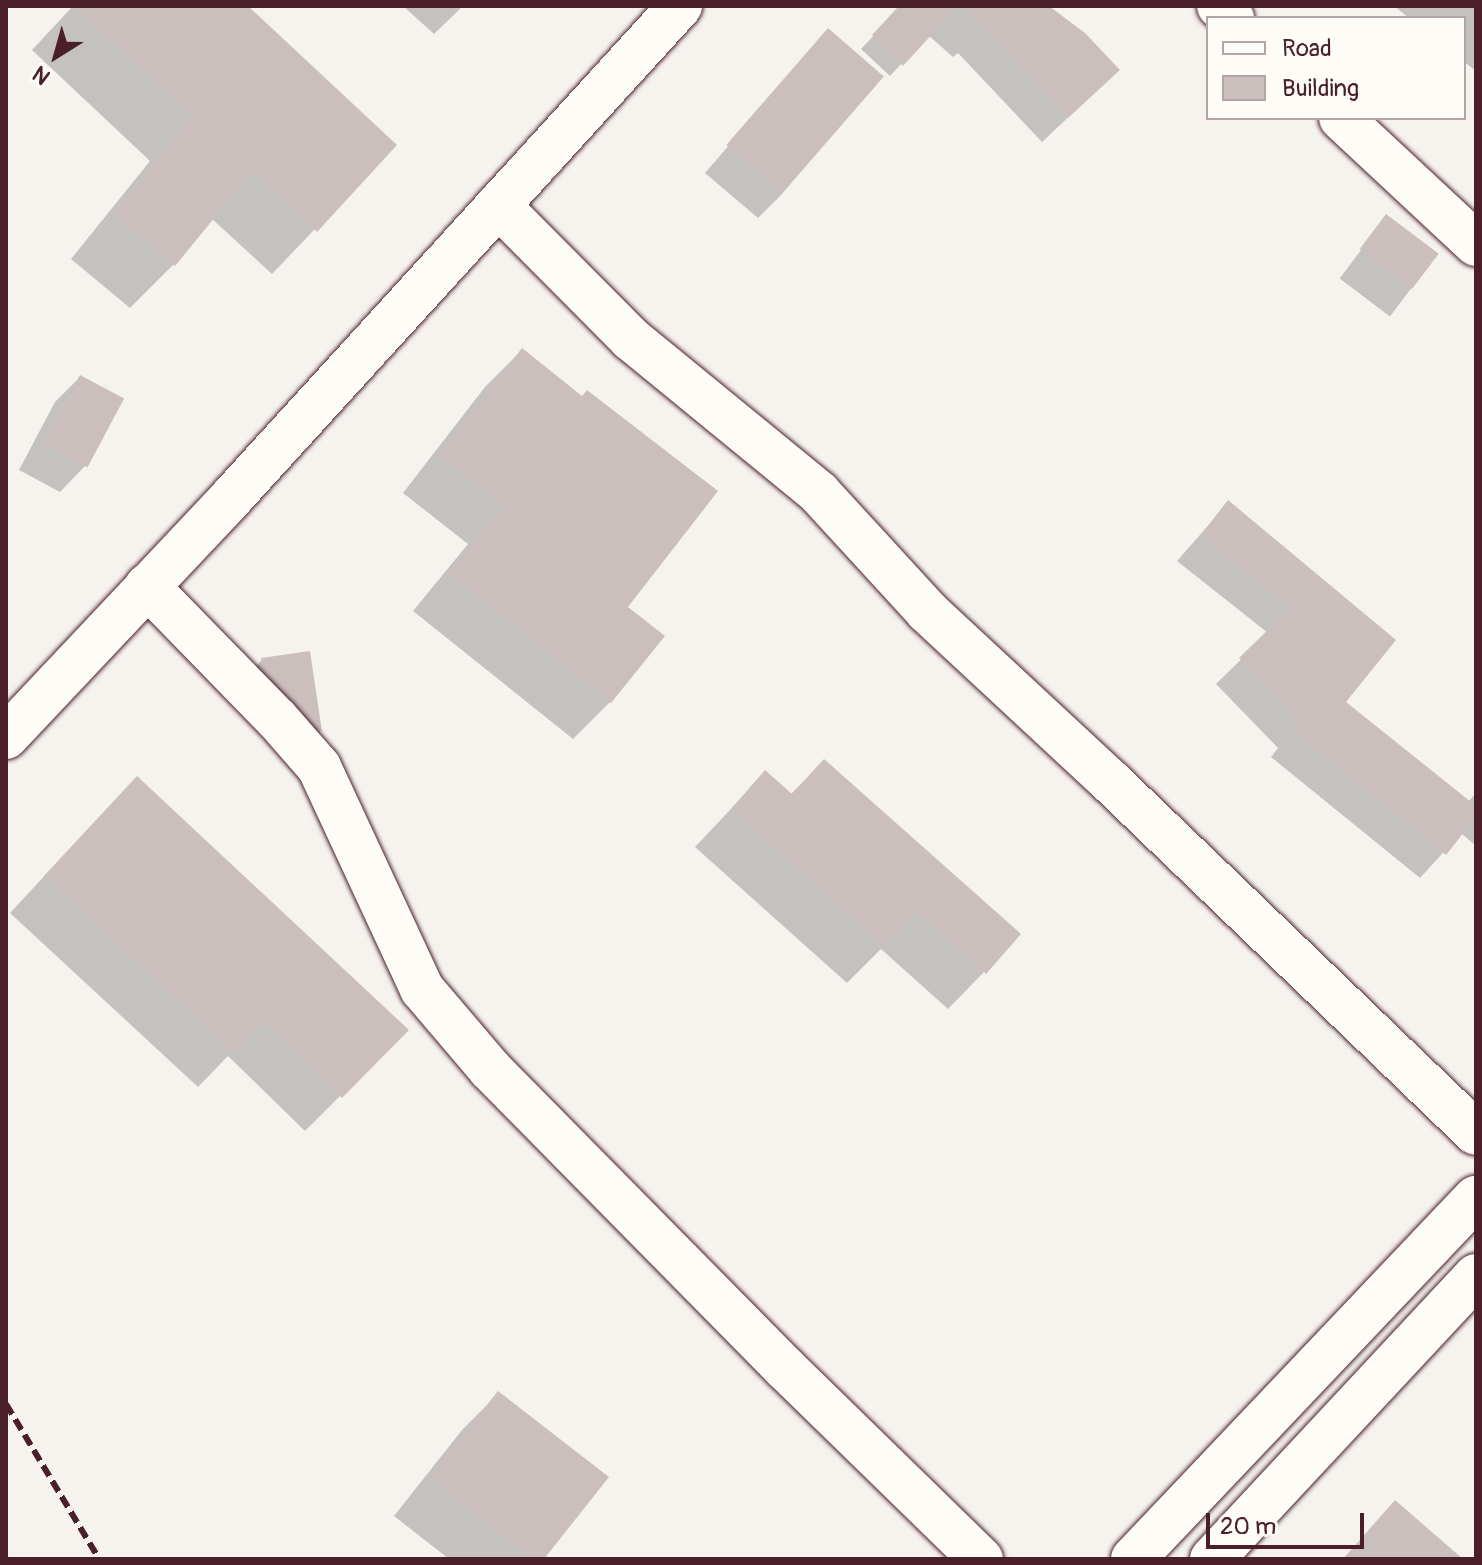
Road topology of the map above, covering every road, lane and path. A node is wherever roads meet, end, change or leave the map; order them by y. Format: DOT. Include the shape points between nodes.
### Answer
graph roads {
  1 [pos="680,6"];
  2 [pos="1343,120"];
  3 [pos="498,205"];
  4 [pos="1476,244"];
  5 [pos="147,586"];
  6 [pos="6,737"];
  7 [pos="1476,1133"];
  8 [pos="1476,1198"];
  9 [pos="1476,1276"];
  10 [pos="981,1559"];
  11 [pos="1133,1559"];
  12 [pos="1212,1559"];
  1 -- 3 [label="street"];
  2 -- 4 [label="street"];
  3 -- 5 [label="street"];
  3 -- 7 [label="street" via="631,339 819,493 927,611"];
  5 -- 6 [label="street"];
  5 -- 10 [label="street" via="319,767 422,989 490,1069"];
  8 -- 11 [label="street"];
  9 -- 12 [label="street"];
}
